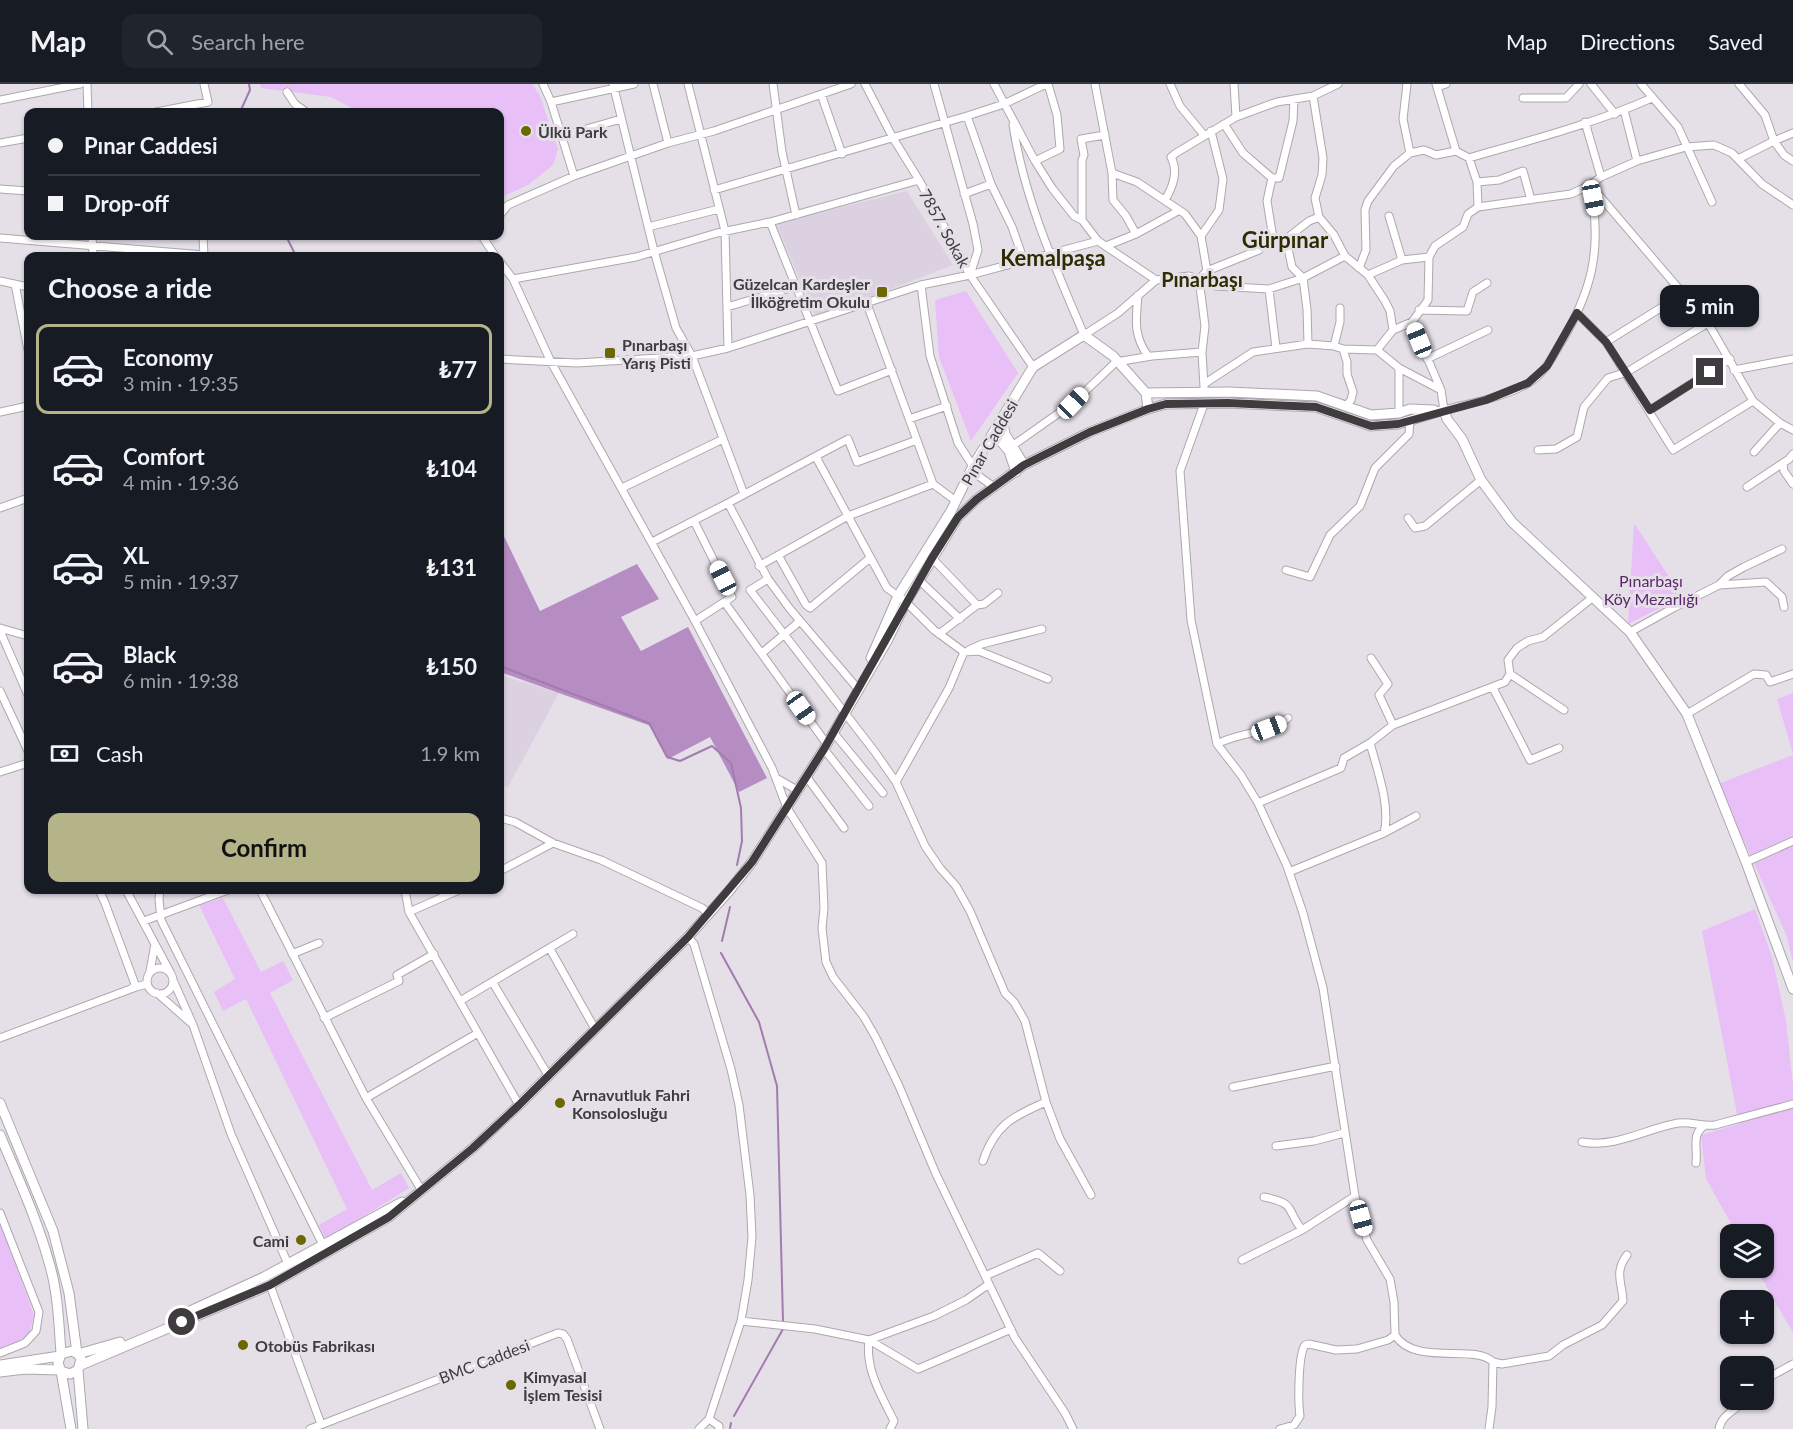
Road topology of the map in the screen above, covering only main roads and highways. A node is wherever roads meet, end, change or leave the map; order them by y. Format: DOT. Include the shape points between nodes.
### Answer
graph roads {
  1 [pos="1146,393"];
  2 [pos="1148,409"];
  3 [pos="1444,410"];
  4 [pos="1002,419"];
  5 [pos="994,433"];
  6 [pos="1020,469"];
  7 [pos="955,514"];
  8 [pos="902,599"];
  9 [pos="1793,989"];
  10 [pos="0,1103"];
  11 [pos="0,1135"];
  12 [pos="423,1191"];
  13 [pos="77,1353"];
  14 [pos="60,1355"];
  15 [pos="4,1364"];
  16 [pos="80,1368"];
  17 [pos="61,1370"];
  18 [pos="0,1372"];
  19 [pos="71,1429"];
  20 [pos="83,1429"];
  1 -- 2 [label="main road"];
  1 -- 3 [label="main road" via="1204,388 1317,396 1371,415 1410,409"];
  1 -- 4 [label="main road, Pınar Caddesi" via="1113,356 1084,335 1033,367"];
  2 -- 3 [label="main road" via="1166,404 1316,407 1371,426 1398,424"];
  2 -- 6 [label="main road" via="1090,432"];
  3 -- 9 [label="main road" via="1480,480 1512,522 1630,632 1687,714"];
  4 -- 5 [label="main road, Pınar Caddesi"];
  4 -- 6 [label="main road"];
  5 -- 6 [label="main road"];
  5 -- 7 [label="main road, Pınar Caddesi" via="956,501"];
  6 -- 7 [label="main road"];
  7 -- 8 [label="main road, Pınar Caddesi"];
  7 -- 8 [label="main road, Pınar Caddesi" via="932,558"];
  8 -- 12 [label="main road, Pınar Caddesi" via="886,641 752,862 688,937 519,1105"];
  10 -- 13 [label="main road" via="53,1231 69,1293"];
  11 -- 14 [label="main road" via="51,1268"];
  12 -- 13 [label="main road, Pınar Caddesi" via="264,1277 122,1342"];
  12 -- 16 [label="main road, Pınar Caddesi" via="389,1217 270,1285"];
  13 -- 14 [label="main road" via="68,1350"];
  13 -- 16 [label="main road"];
  14 -- 15 [label="main road"];
  14 -- 17 [label="main road" via="57,1363"];
  16 -- 17 [label="main road" via="70,1374"];
  16 -- 20 [label="main road"];
  17 -- 18 [label="main road"];
  17 -- 19 [label="main road"];
}
